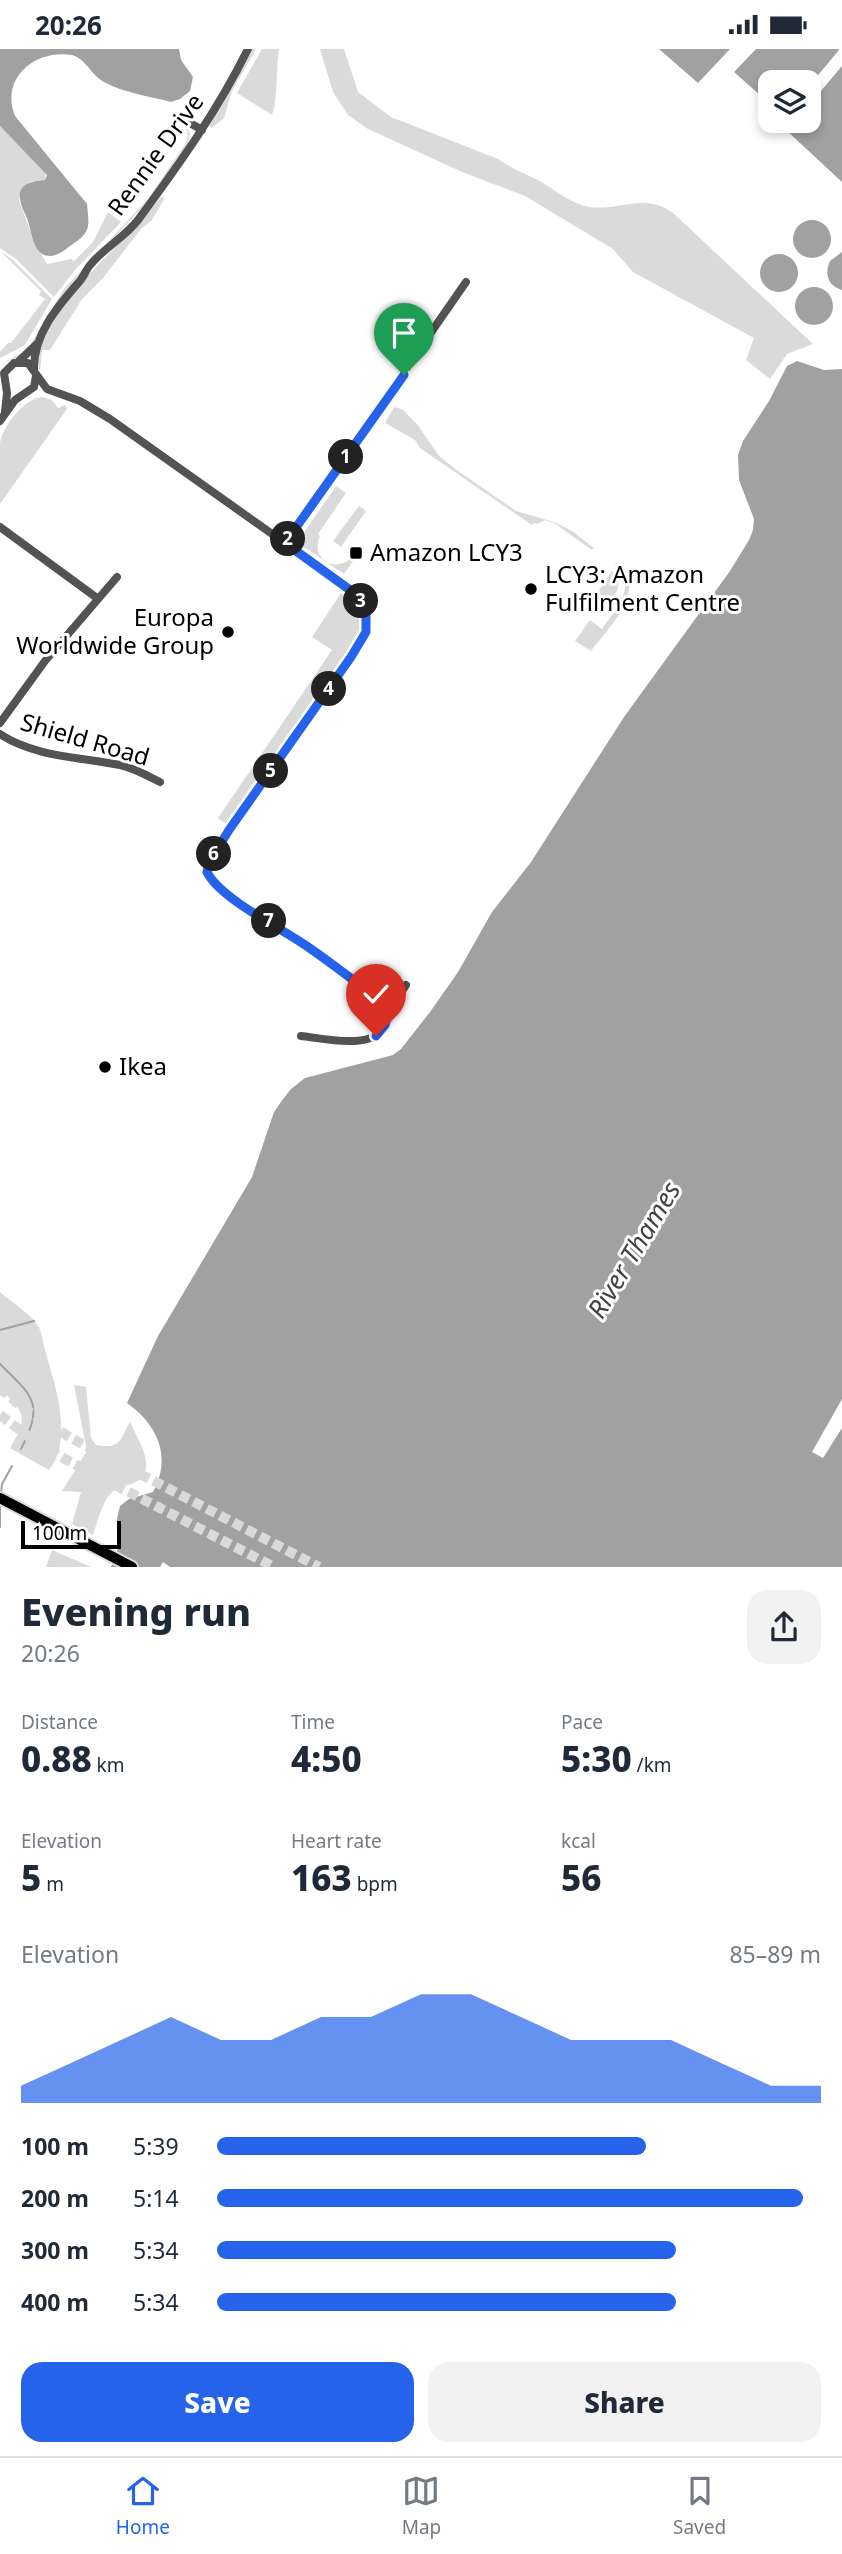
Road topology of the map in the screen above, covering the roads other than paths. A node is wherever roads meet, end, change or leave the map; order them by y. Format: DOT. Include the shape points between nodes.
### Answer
graph roads {
  1 [pos="248,49"];
  2 [pos="185,120"];
  3 [pos="202,130"];
  4 [pos="466,282"];
  5 [pos="37,344"];
  6 [pos="18,362"];
  7 [pos="35,373"];
  8 [pos="6,387"];
  9 [pos="51,390"];
  10 [pos="27,393"];
  11 [pos="5,412"];
  12 [pos="0,421"];
  13 [pos="0,527"];
  14 [pos="285,543"];
  15 [pos="117,577"];
  16 [pos="97,598"];
  17 [pos="0,723"];
  18 [pos="0,734"];
  19 [pos="160,782"];
  20 [pos="406,985"];
  21 [pos="390,1008"];
  22 [pos="301,1035"];
  23 [pos="0,1498"];
  24 [pos="132,1567"];
  1 -- 3 [label="street, Rennie Drive"];
  2 -- 3 [label="street"];
  3 -- 5 [label="street, Rennie Drive" via="137,222 91,264"];
  4 -- 14 [label="street"];
  5 -- 6 [label="street, Rennie Drive"];
  5 -- 7 [label="street, Rennie Drive"];
  6 -- 7 [label="street" via="28,363"];
  6 -- 8 [label="street, Rennie Drive" via="4,373"];
  7 -- 9 [label="street"];
  7 -- 10 [label="street, Rennie Drive" via="36,384"];
  8 -- 10 [label="street" via="13,393"];
  8 -- 11 [label="street, Rennie Drive"];
  9 -- 10 [label="street"];
  9 -- 14 [label="street" via="110,419"];
  10 -- 11 [label="street, Rennie Drive"];
  11 -- 12 [label="street, Rennie Drive"];
  13 -- 16 [label="street"];
  14 -- 21 [label="street" via="357,595 366,611 366,632 229,830 207,872 211,881 239,902"];
  15 -- 16 [label="street"];
  16 -- 17 [label="street"];
  18 -- 19 [label="street, Shield Road" via="12,743 121,765"];
  20 -- 21 [label="street"];
  21 -- 22 [label="street" via="385,1025 366,1040"];
  23 -- 24 [label="highway"];
}
